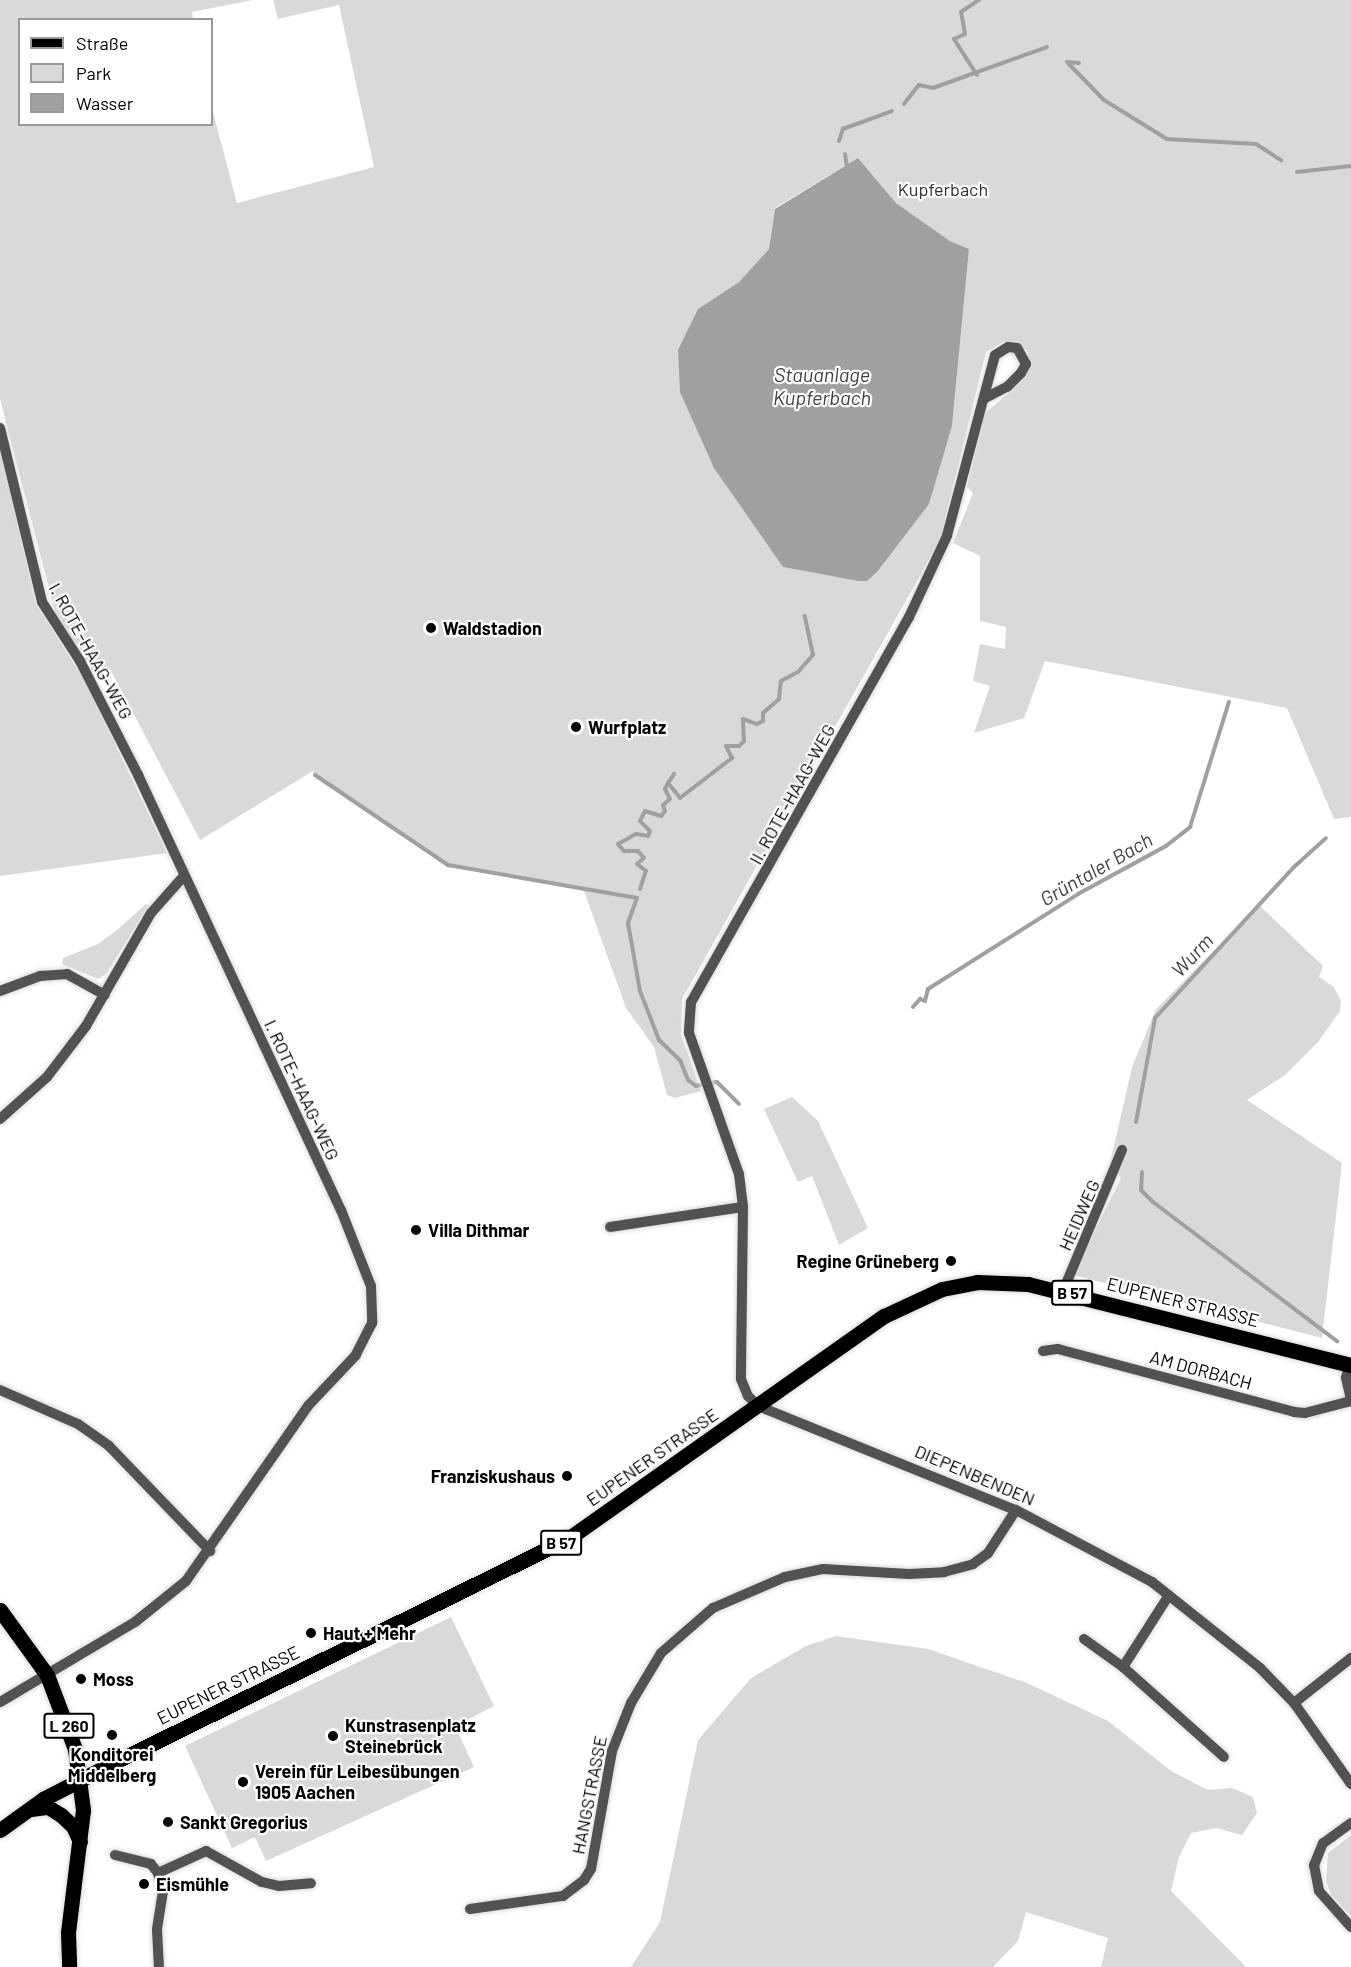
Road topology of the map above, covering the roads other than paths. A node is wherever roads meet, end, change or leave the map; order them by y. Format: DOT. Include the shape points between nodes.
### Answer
graph roads {
  1 [pos="985,398"];
  2 [pos="0,428"];
  3 [pos="183,877"];
  4 [pos="0,991"];
  5 [pos="105,995"];
  6 [pos="0,1119"];
  7 [pos="1122,1150"];
  8 [pos="743,1207"];
  9 [pos="610,1227"];
  10 [pos="1063,1291"];
  11 [pos="1043,1351"];
  12 [pos="1350,1365"];
  13 [pos="0,1390"];
  14 [pos="1351,1400"];
  15 [pos="758,1406"];
  16 [pos="1016,1510"];
  17 [pos="210,1551"];
  18 [pos="1169,1595"];
  19 [pos="0,1610"];
  20 [pos="1084,1639"];
  21 [pos="1351,1658"];
  22 [pos="1123,1667"];
  23 [pos="47,1676"];
  24 [pos="0,1702"];
  25 [pos="1294,1703"];
  26 [pos="1224,1757"];
  27 [pos="80,1780"];
  28 [pos="1351,1784"];
  29 [pos="28,1809"];
  30 [pos="1351,1823"];
  31 [pos="0,1830"];
  32 [pos="81,1844"];
  33 [pos="114,1855"];
  34 [pos="158,1873"];
  35 [pos="311,1883"];
  36 [pos="470,1910"];
  37 [pos="1351,1927"];
  38 [pos="69,1967"];
  39 [pos="159,1967"];
  1 -- 1 [label="street, II. ROTE-HAAG-WEG" via="1008,387 1021,373 1026,364 1017,348 1008,347 995,355"];
  1 -- 8 [label="street, II. ROTE-HAAG-WEG" via="947,536 909,617 691,1002 689,1033 739,1174"];
  2 -- 3 [label="street, I. ROTE-HAAG-WEG" via="36,590 49,617 80,661 138,775"];
  3 -- 5 [label="street" via="151,913"];
  3 -- 17 [label="street, I. ROTE-HAAG-WEG" via="341,1210 371,1286 372,1323 356,1355 308,1406"];
  4 -- 5 [label="street" via="40,976 66,974"];
  5 -- 6 [label="street" via="47,1077"];
  7 -- 10 [label="street, HEIDWEG"];
  8 -- 9 [label="street"];
  8 -- 15 [label="street, II. ROTE-HAAG-WEG" via="741,1379 748,1396"];
  10 -- 12 [label="main road, EUPENER STRASSE / B 57"];
  10 -- 15 [label="main road, EUPENER STRASSE / B 57" via="977,1282 928,1294 885,1316"];
  11 -- 14 [label="street, AM DORBACH" via="1058,1349 1294,1412 1305,1413"];
  12 -- 14 [label="street" via="1346,1378"];
  13 -- 17 [label="street" via="78,1424 109,1446"];
  15 -- 16 [label="street, DIEPENBENDEN"];
  15 -- 27 [label="main road, EUPENER STRASSE / B 57" via="623,1503 539,1555"];
  16 -- 18 [label="street, DIEPENBENDEN" via="1110,1557"];
  16 -- 36 [label="street, HANGSTRASSE" via="988,1553 960,1568 909,1574 823,1569 784,1577 713,1608 661,1653 631,1703 612,1751 591,1869 584,1880 575,1890 552,1899"];
  17 -- 23 [label="street, I. ROTE-HAAG-WEG" via="159,1606"];
  18 -- 22 [label="street"];
  18 -- 25 [label="street, DIEPENBENDEN" via="1260,1668"];
  19 -- 23 [label="main road, L 260"];
  20 -- 22 [label="street"];
  21 -- 25 [label="street"];
  22 -- 26 [label="street"];
  23 -- 24 [label="street, I. ROTE-HAAG-WEG"];
  23 -- 27 [label="main road, L 260" via="68,1723"];
  25 -- 28 [label="street, DIEPENBENDEN"];
  27 -- 29 [label="main road, EUPENER STRASSE / B 57"];
  27 -- 32 [label="main road, L 260"];
  29 -- 31 [label="main road, EUPENER STRASSE / B 57"];
  29 -- 32 [label="main road" via="48,1807 62,1815 73,1826"];
  30 -- 37 [label="street" via="1323,1843 1314,1865 1319,1891"];
  32 -- 38 [label="main road, L 260" via="68,1933"];
  33 -- 34 [label="street" via="151,1864"];
  34 -- 35 [label="street" via="206,1851 262,1882 279,1886"];
  34 -- 39 [label="street" via="163,1891 157,1930"];
}
